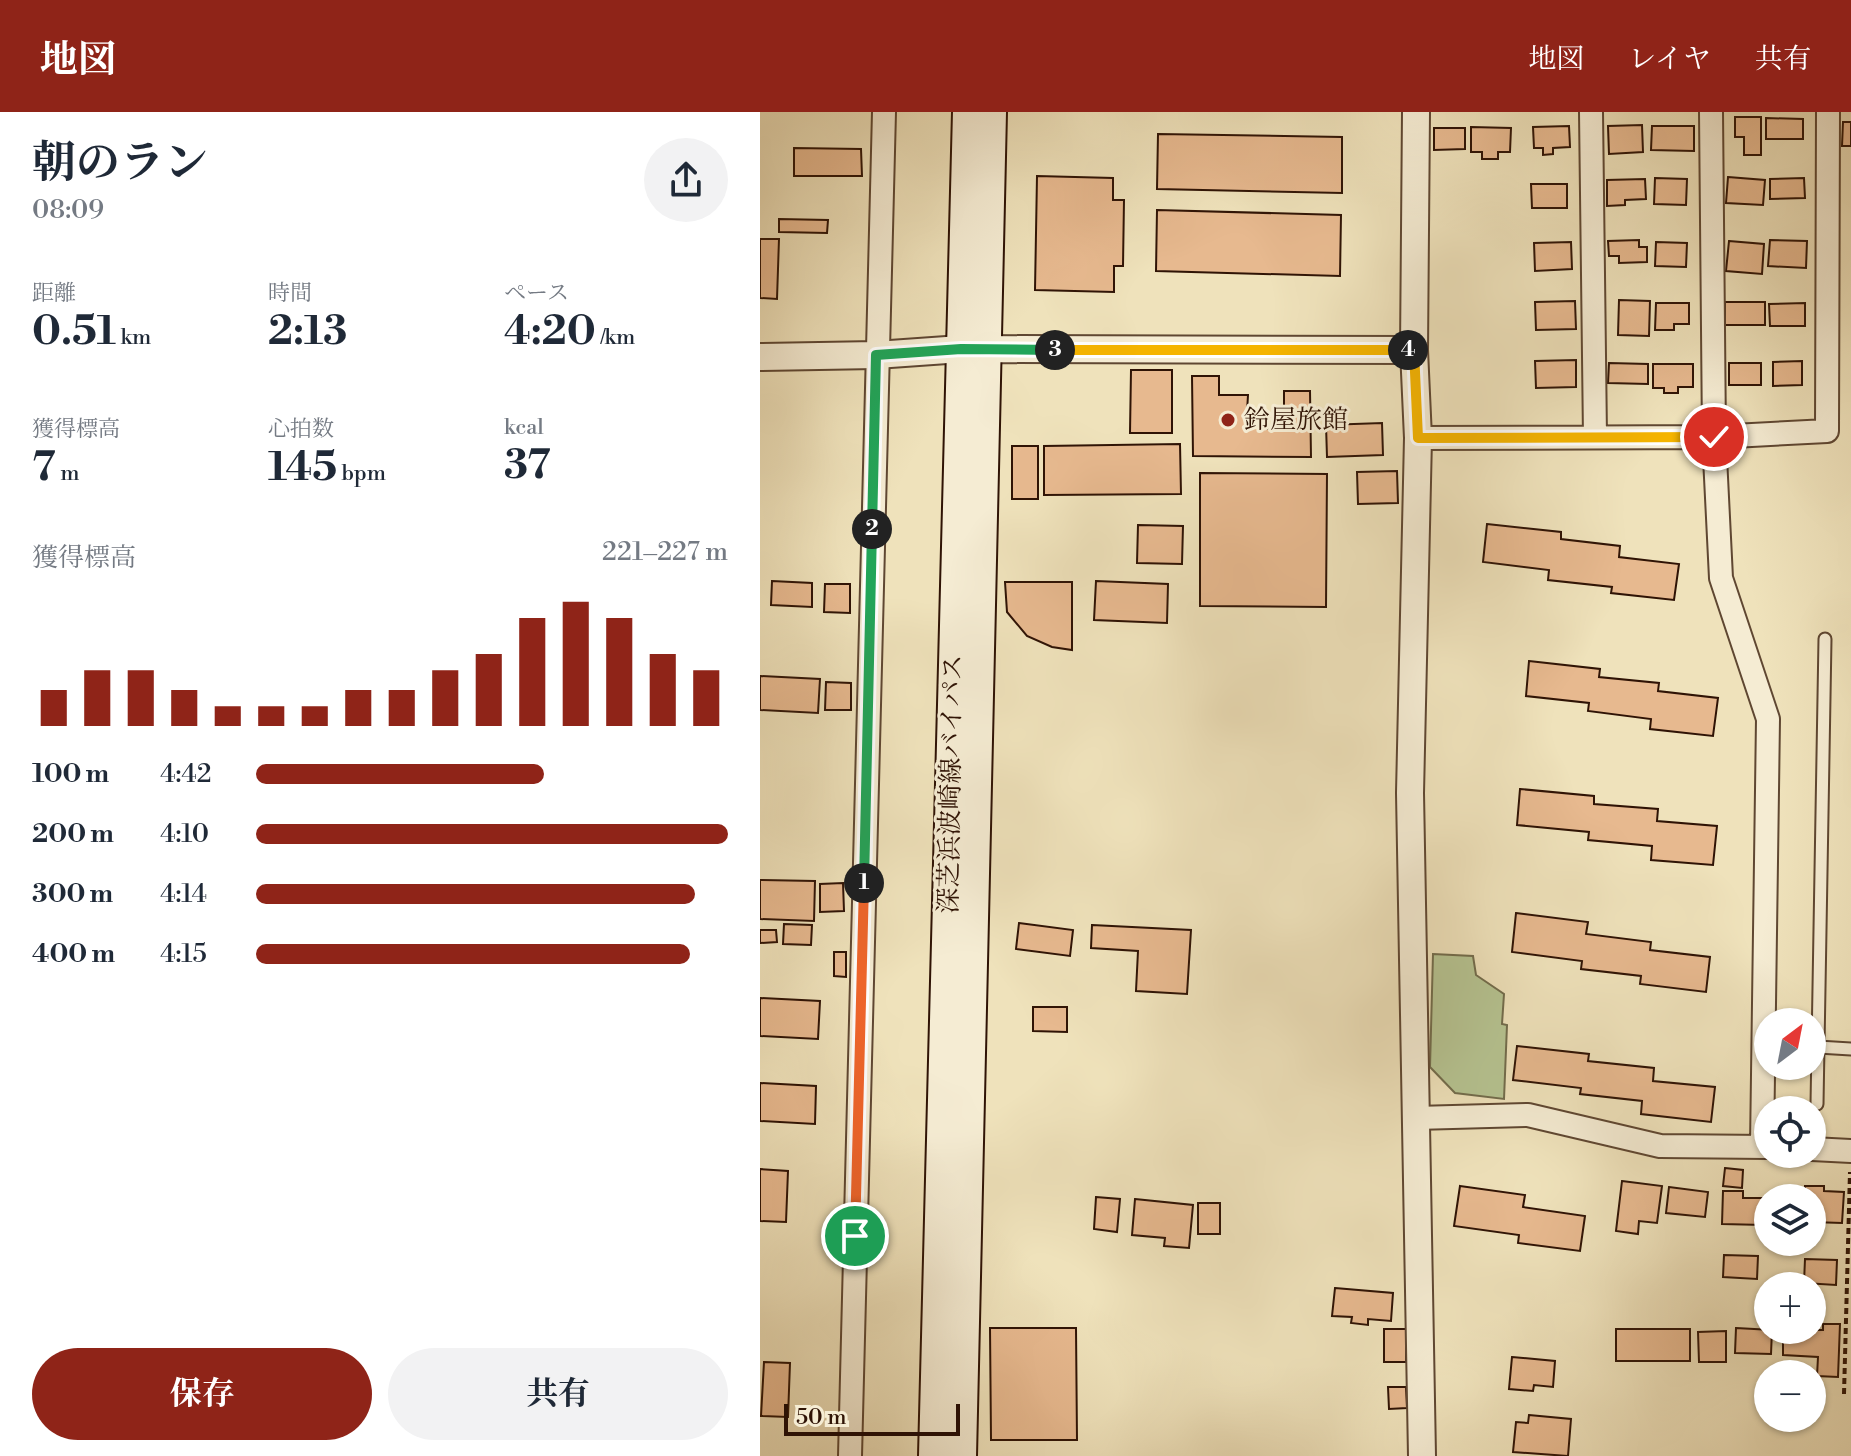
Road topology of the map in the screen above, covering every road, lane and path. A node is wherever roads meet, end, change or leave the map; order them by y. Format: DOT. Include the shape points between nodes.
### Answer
graph roads {
  1 [pos="884,112"];
  2 [pos="968,112"];
  3 [pos="991,112"];
  4 [pos="1416,112"];
  5 [pos="1591,112"];
  6 [pos="1711,112"];
  7 [pos="1828,112"];
  8 [pos="973,350"];
  9 [pos="1414,350"];
  10 [pos="876,355"];
  11 [pos="760,357"];
  12 [pos="1595,437"];
  13 [pos="1714,437"];
  14 [pos="1418,438"];
  15 [pos="1825,639"];
  16 [pos="1819,1008"];
  17 [pos="1826,1047"];
  18 [pos="1851,1049"];
  19 [pos="1765,1096"];
  20 [pos="1416,1118"];
  21 [pos="1754,1146"];
  22 [pos="1826,1150"];
  23 [pos="1851,1151"];
  24 [pos="1844,1394"];
  25 [pos="850,1456"];
  26 [pos="934,1456"];
  27 [pos="961,1456"];
  28 [pos="1422,1456"];
  1 -- 10 [label="street"];
  2 -- 8 [label="main road, 深芝浜波崎線バイパス"];
  3 -- 8 [label="main road, 深芝浜波崎線バイパス"];
  4 -- 9 [label="street"];
  5 -- 12 [label="street"];
  6 -- 13 [label="street"];
  7 -- 13 [label="street" via="1827,431"];
  8 -- 9 [label="street"];
  8 -- 10 [label="street"];
  8 -- 26 [label="main road, 深芝浜波崎線バイパス"];
  8 -- 27 [label="main road, 深芝浜波崎線バイパス"];
  9 -- 14 [label="street"];
  10 -- 11 [label="street"];
  10 -- 25 [label="street"];
  12 -- 13 [label="street"];
  12 -- 14 [label="street"];
  13 -- 19 [label="street" via="1721,578 1768,719"];
  14 -- 20 [label="street" via="1410,793"];
  15 -- 16 [label="lane"];
  17 -- 18 [label="lane"];
  20 -- 21 [label="street" via="1528,1115 1660,1146"];
  20 -- 28 [label="street"];
  22 -- 23 [label="street"];
  23 -- 24 [label="path"];
}
